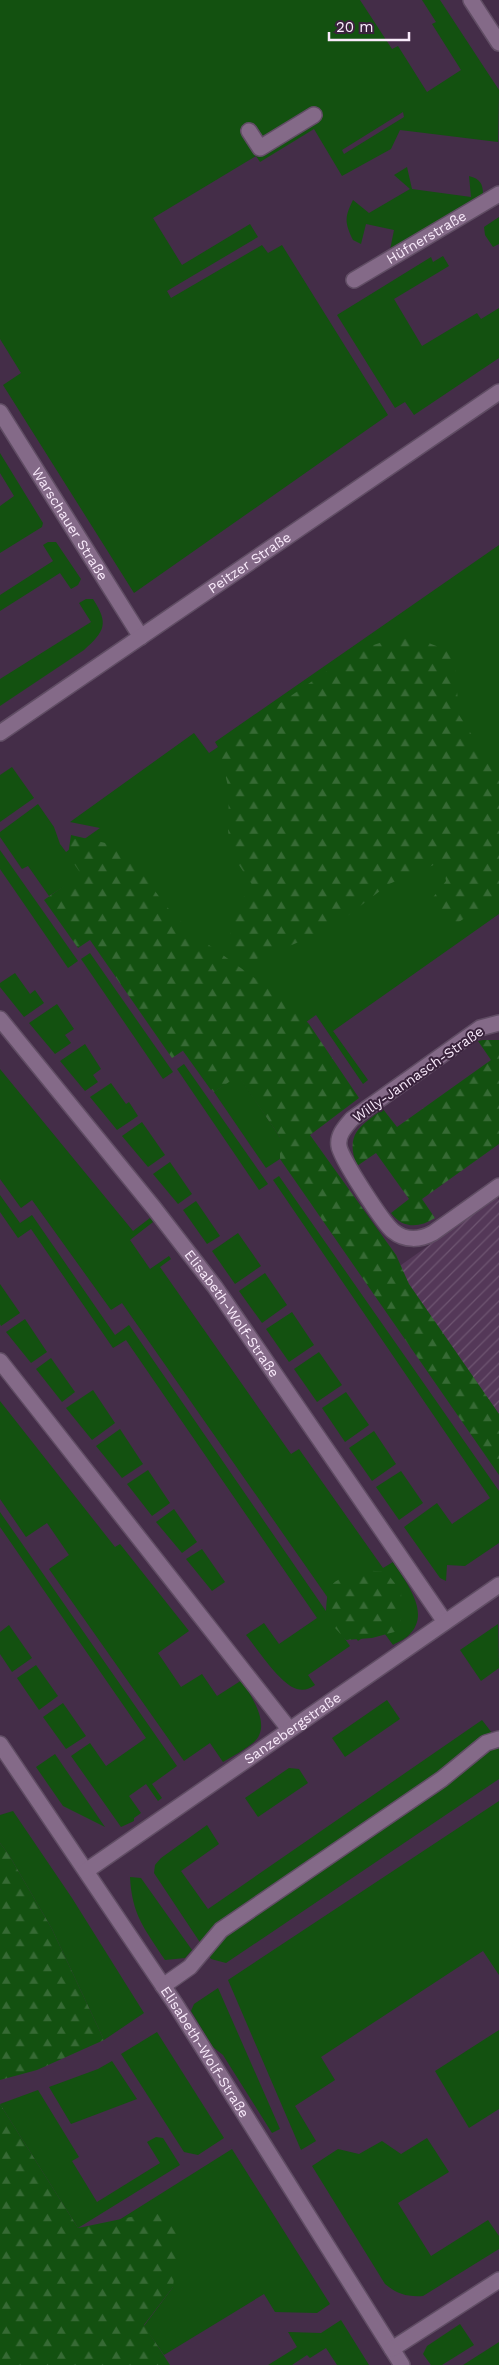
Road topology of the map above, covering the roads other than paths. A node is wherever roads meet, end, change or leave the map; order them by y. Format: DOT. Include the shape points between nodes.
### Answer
graph roads {
  1 [pos="471,0"];
  2 [pos="499,43"];
  3 [pos="314,115"];
  4 [pos="249,131"];
  5 [pos="499,194"];
  6 [pos="354,280"];
  7 [pos="499,392"];
  8 [pos="0,412"];
  9 [pos="141,638"];
  10 [pos="0,734"];
  11 [pos="0,1019"];
  12 [pos="499,1023"];
  13 [pos="499,1186"];
  14 [pos="0,1361"];
  15 [pos="499,1584"];
  16 [pos="445,1622"];
  17 [pos="289,1729"];
  18 [pos="499,1739"];
  19 [pos="0,1744"];
  20 [pos="86,1870"];
  21 [pos="163,1986"];
  22 [pos="499,2280"];
  23 [pos="392,2349"];
  24 [pos="402,2365"];
  1 -- 2 [label="street"];
  3 -- 4 [label="street" via="260,148"];
  5 -- 6 [label="street, Hüfnerstraße"];
  7 -- 9 [label="street, Peitzer Straße"];
  8 -- 9 [label="street, Warschauer Straße"];
  9 -- 10 [label="street, Peitzer Straße"];
  11 -- 16 [label="street, Elisabeth-Wolf-Straße" via="215,1287"];
  12 -- 13 [label="street, Willy-Jannasch-Straße" via="480,1028 352,1119 341,1132 338,1145 345,1163 393,1231 407,1238 422,1238 433,1233"];
  14 -- 17 [label="street"];
  15 -- 16 [label="street, Sanzebergstraße"];
  16 -- 17 [label="street, Sanzebergstraße"];
  17 -- 20 [label="street, Sanzebergstraße"];
  18 -- 21 [label="street" via="486,1743 442,1778 221,1930 190,1967"];
  19 -- 20 [label="street, Elisabeth-Wolf-Straße"];
  20 -- 21 [label="street, Elisabeth-Wolf-Straße"];
  21 -- 23 [label="street, Elisabeth-Wolf-Straße"];
  22 -- 23 [label="street"];
  23 -- 24 [label="street, Elisabeth-Wolf-Straße"];
}
